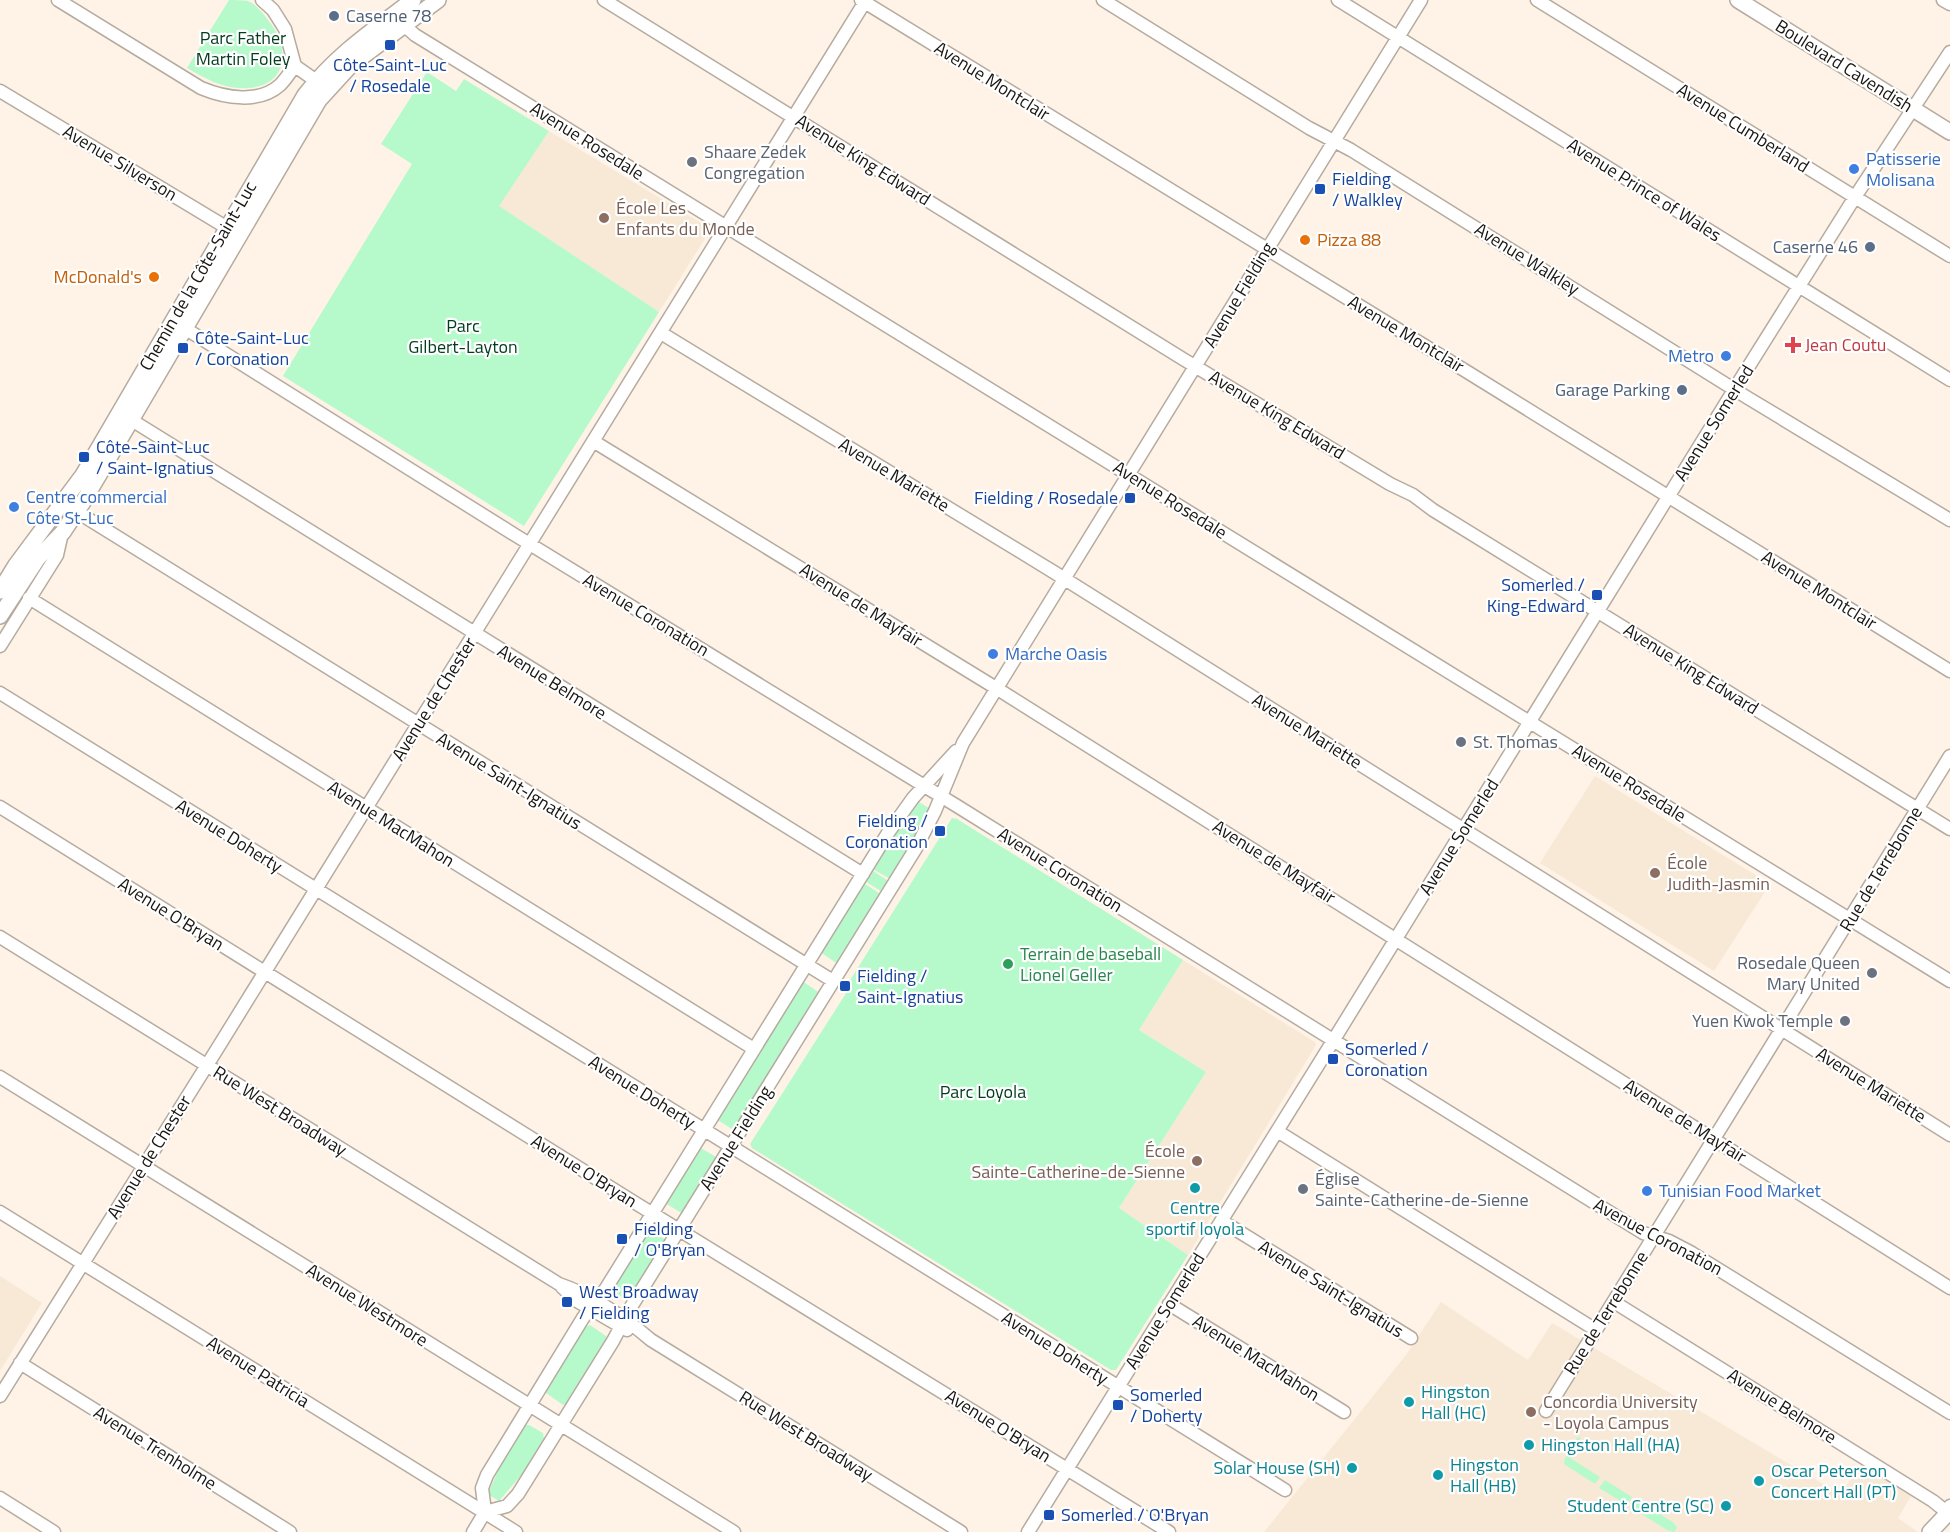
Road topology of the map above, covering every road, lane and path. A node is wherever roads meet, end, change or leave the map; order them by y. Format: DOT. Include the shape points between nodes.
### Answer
graph roads {
  1 [pos="58,0"];
  2 [pos="262,0"];
  3 [pos="413,0"];
  4 [pos="438,0"];
  5 [pos="604,0"];
  6 [pos="1103,0"];
  7 [pos="1338,0"];
  8 [pos="1421,0"];
  9 [pos="1537,0"];
  10 [pos="1738,0"];
  11 [pos="1943,0"];
  12 [pos="864,1"];
  13 [pos="1950,4"];
  14 [pos="398,20"];
  15 [pos="1398,38"];
  16 [pos="1950,52"];
  17 [pos="295,66"];
  18 [pos="322,85"];
  19 [pos="0,91"];
  20 [pos="1912,109"];
  21 [pos="794,117"];
  22 [pos="1950,132"];
  23 [pos="1334,140"];
  24 [pos="1855,197"];
  25 [pos="226,227"];
  26 [pos="726,227"];
  27 [pos="240,235"];
  28 [pos="1267,250"];
  29 [pos="1950,256"];
  30 [pos="1799,286"];
  31 [pos="172,320"];
  32 [pos="186,329"];
  33 [pos="661,333"];
  34 [pos="1196,365"];
  35 [pos="1950,380"];
  36 [pos="1735,389"];
  37 [pos="119,412"];
  38 [pos="132,421"];
  39 [pos="593,441"];
  40 [pos="1128,474"];
  41 [pos="1669,496"];
  42 [pos="63,503"];
  43 [pos="77,512"];
  44 [pos="1950,520"];
  45 [pos="63,532"];
  46 [pos="529,544"];
  47 [pos="4,578"];
  48 [pos="1064,579"];
  49 [pos="0,591"];
  50 [pos="29,598"];
  51 [pos="1598,611"];
  52 [pos="0,616"];
  53 [pos="474,634"];
  54 [pos="0,646"];
  55 [pos="1950,671"];
  56 [pos="996,688"];
  57 [pos="0,693"];
  58 [pos="1530,722"];
  59 [pos="418,725"];
  60 [pos="963,743"];
  61 [pos="1950,756"];
  62 [pos="924,786"];
  63 [pos="941,796"];
  64 [pos="0,807"];
  65 [pos="366,808"];
  66 [pos="1917,809"];
  67 [pos="1464,829"];
  68 [pos="1950,829"];
  69 [pos="863,874"];
  70 [pos="315,890"];
  71 [pos="1850,919"];
  72 [pos="0,937"];
  73 [pos="1396,938"];
  74 [pos="807,965"];
  75 [pos="263,972"];
  76 [pos="833,981"];
  77 [pos="1950,981"];
  78 [pos="1782,1029"];
  79 [pos="1333,1041"];
  80 [pos="754,1049"];
  81 [pos="206,1066"];
  82 [pos="0,1077"];
  83 [pos="704,1130"];
  84 [pos="1277,1131"];
  85 [pos="1950,1135"];
  86 [pos="1714,1139"];
  87 [pos="730,1147"];
  88 [pos="143,1167"];
  89 [pos="0,1212"];
  90 [pos="652,1213"];
  91 [pos="1222,1221"];
  92 [pos="679,1230"];
  93 [pos="1654,1237"];
  94 [pos="83,1264"];
  95 [pos="1950,1288"];
  96 [pos="1614,1302"];
  97 [pos="1169,1304"];
  98 [pos="594,1305"];
  99 [pos="623,1323"];
  100 [pos="1596,1330"];
  101 [pos="1411,1338"];
  102 [pos="20,1364"];
  103 [pos="1118,1387"];
  104 [pos="0,1396"];
  105 [pos="529,1405"];
  106 [pos="1546,1411"];
  107 [pos="1344,1412"];
  108 [pos="1950,1413"];
  109 [pos="562,1425"];
  110 [pos="1067,1468"];
  111 [pos="1285,1490"];
  112 [pos="0,1498"];
  113 [pos="1949,1510"];
  114 [pos="485,1512"];
  115 [pos="54,1532"];
  116 [pos="290,1532"];
  117 [pos="473,1532"];
  118 [pos="516,1532"];
  119 [pos="734,1532"];
  120 [pos="961,1532"];
  121 [pos="1028,1532"];
  122 [pos="1169,1532"];
  123 [pos="1930,1532"];
  1 -- 17 [label="street" via="213,93 246,97 263,94 279,86"];
  2 -- 17 [label="street" via="285,29"];
  3 -- 14 [label="main road, Chemin de la Côte-Saint-Luc"];
  4 -- 14 [label="main road, Chemin de la Côte-Saint-Luc"];
  5 -- 21 [label="street, Avenue King Edward"];
  6 -- 23 [label="street, Avenue Walkley"];
  7 -- 15 [label="street, Avenue Prince of Wales"];
  8 -- 15 [label="street, Avenue Fielding"];
  9 -- 24 [label="street, Avenue Cumberland"];
  10 -- 20 [label="main road, Boulevard Cavendish"];
  11 -- 13 [label="street"];
  12 -- 21 [label="street, Avenue de Chester"];
  12 -- 28 [label="street, Avenue Montclair"];
  14 -- 18 [label="main road, Chemin de la Côte-Saint-Luc" via="346,49"];
  14 -- 26 [label="street, Avenue Rosedale" via="415,35"];
  15 -- 23 [label="street, Avenue Fielding"];
  15 -- 30 [label="street, Avenue Prince of Wales"];
  16 -- 20 [label="street, Avenue Somerled"];
  17 -- 18 [label="street"];
  18 -- 25 [label="main road, Chemin de la Côte-Saint-Luc" via="297,106"];
  18 -- 27 [label="main road, Chemin de la Côte-Saint-Luc"];
  19 -- 25 [label="street, Avenue Silverson"];
  20 -- 22 [label="main road, Boulevard Cavendish"];
  20 -- 24 [label="street, Avenue Somerled"];
  21 -- 26 [label="street, Avenue de Chester"];
  21 -- 34 [label="street, Avenue King Edward"];
  23 -- 28 [label="street, Avenue Fielding"];
  23 -- 36 [label="street, Avenue Walkley"];
  24 -- 29 [label="street, Avenue Cumberland"];
  24 -- 30 [label="street, Avenue Somerled"];
  25 -- 27 [label="street, Avenue Silverson"];
  25 -- 31 [label="main road, Chemin de la Côte-Saint-Luc"];
  26 -- 33 [label="street, Avenue de Chester"];
  26 -- 40 [label="street, Avenue Rosedale"];
  27 -- 32 [label="main road, Chemin de la Côte-Saint-Luc"];
  28 -- 34 [label="street, Avenue Fielding"];
  28 -- 41 [label="street, Avenue Montclair"];
  30 -- 35 [label="street, Avenue Prince of Wales"];
  30 -- 36 [label="street, Avenue Somerled"];
  31 -- 32 [label="street, Avenue Coronation"];
  31 -- 37 [label="main road, Chemin de la Côte-Saint-Luc"];
  32 -- 38 [label="main road, Chemin de la Côte-Saint-Luc"];
  32 -- 46 [label="street, Avenue Coronation"];
  33 -- 39 [label="street, Avenue de Chester"];
  33 -- 48 [label="street, Avenue Mariette"];
  34 -- 40 [label="street, Avenue Fielding"];
  34 -- 51 [label="street, Avenue King Edward"];
  36 -- 41 [label="street, Avenue Somerled"];
  36 -- 44 [label="street, Avenue Walkley"];
  37 -- 38 [label="street, Avenue Belmore"];
  37 -- 42 [label="main road, Chemin de la Côte-Saint-Luc"];
  38 -- 43 [label="main road, Chemin de la Côte-Saint-Luc"];
  38 -- 53 [label="street, Avenue Belmore"];
  39 -- 46 [label="street, Avenue de Chester"];
  39 -- 56 [label="street, Avenue de Mayfair"];
  40 -- 48 [label="street, Avenue Fielding"];
  40 -- 58 [label="street, Avenue Rosedale"];
  41 -- 51 [label="street, Avenue Somerled"];
  41 -- 55 [label="street, Avenue Montclair"];
  42 -- 43 [label="street, Avenue Saint-Ignatius"];
  42 -- 47 [label="main road, Chemin de la Côte-Saint-Luc"];
  43 -- 45 [label="main road, Chemin de la Côte-Saint-Luc"];
  43 -- 59 [label="street, Avenue Saint-Ignatius"];
  45 -- 50 [label="street, Chemin de la Côte-Saint-Luc" via="57,555"];
  45 -- 52 [label="main road, Chemin de la Côte-Saint-Luc" via="38,558"];
  46 -- 53 [label="street, Avenue de Chester"];
  46 -- 62 [label="street, Avenue Coronation"];
  47 -- 49 [label="main road, Chemin de la Côte-Saint-Luc"];
  48 -- 56 [label="street, Avenue Fielding"];
  48 -- 67 [label="street, Avenue Mariette"];
  50 -- 54 [label="street, Chemin de la Côte-Saint-Luc"];
  50 -- 65 [label="street, Avenue MacMahon"];
  51 -- 58 [label="street, Avenue Somerled"];
  51 -- 66 [label="street, Avenue King Edward"];
  53 -- 59 [label="street, Avenue de Chester"];
  53 -- 69 [label="street, Avenue Belmore"];
  56 -- 60 [label="street, Avenue Fielding"];
  56 -- 73 [label="street, Avenue de Mayfair"];
  57 -- 70 [label="street, Avenue Doherty"];
  58 -- 67 [label="street, Avenue Somerled"];
  58 -- 71 [label="street, Avenue Rosedale"];
  59 -- 65 [label="street, Avenue de Chester"];
  59 -- 74 [label="street, Avenue Saint-Ignatius"];
  60 -- 62 [label="street, Avenue Fielding"];
  60 -- 63 [label="street, Avenue Fielding"];
  61 -- 66 [label="street, Rue de Terrebonne"];
  62 -- 63 [label="street, Avenue Coronation"];
  62 -- 69 [label="street, Avenue Fielding"];
  63 -- 76 [label="street, Avenue Fielding" via="916,848"];
  63 -- 79 [label="street, Avenue Coronation"];
  64 -- 75 [label="street, Avenue O'Bryan"];
  65 -- 70 [label="street, Avenue de Chester"];
  65 -- 80 [label="street, Avenue MacMahon"];
  66 -- 68 [label="street, Avenue King Edward"];
  66 -- 71 [label="street, Rue de Terrebonne"];
  67 -- 73 [label="street, Avenue Somerled"];
  67 -- 78 [label="street, Avenue Mariette"];
  69 -- 74 [label="street, Avenue Fielding"];
  70 -- 75 [label="street, Avenue de Chester"];
  70 -- 83 [label="street, Avenue Doherty"];
  71 -- 77 [label="street, Avenue Rosedale"];
  71 -- 78 [label="street, Rue de Terrebonne"];
  72 -- 81 [label="street, Rue West Broadway"];
  73 -- 79 [label="street, Avenue Somerled"];
  73 -- 86 [label="street, Avenue de Mayfair"];
  74 -- 76 [label="street, Avenue Saint-Ignatius"];
  74 -- 80 [label="street, Avenue Fielding"];
  75 -- 81 [label="street, Avenue de Chester"];
  75 -- 90 [label="street, Avenue O'Bryan"];
  76 -- 87 [label="street, Avenue Fielding"];
  78 -- 85 [label="street, Avenue Mariette"];
  78 -- 86 [label="street, Rue de Terrebonne"];
  79 -- 84 [label="street, Avenue Somerled"];
  79 -- 93 [label="street, Avenue Coronation"];
  80 -- 83 [label="street, Avenue Fielding"];
  81 -- 88 [label="street, Avenue de Chester"];
  81 -- 98 [label="street, Rue West Broadway" via="559,1284 577,1301"];
  82 -- 88 [label="street, Avenue Westmore"];
  83 -- 87 [label="street, Avenue Doherty"];
  83 -- 90 [label="street, Avenue Fielding"];
  84 -- 91 [label="street, Avenue Somerled"];
  84 -- 100 [label="street"];
  86 -- 93 [label="street, Rue de Terrebonne"];
  86 -- 95 [label="street, Avenue de Mayfair"];
  87 -- 92 [label="street, Avenue Fielding"];
  87 -- 103 [label="street, Avenue Doherty"];
  88 -- 94 [label="street, Avenue de Chester"];
  88 -- 105 [label="street, Avenue Westmore"];
  89 -- 94 [label="street, Avenue Patricia"];
  90 -- 92 [label="street, Avenue O'Bryan"];
  90 -- 98 [label="street, Avenue Fielding"];
  91 -- 97 [label="street, Avenue Somerled"];
  91 -- 101 [label="street, Avenue Saint-Ignatius"];
  92 -- 99 [label="street, Avenue Fielding"];
  92 -- 110 [label="street, Avenue O'Bryan"];
  93 -- 96 [label="street, Rue de Terrebonne"];
  93 -- 108 [label="street, Avenue Coronation" via="1692,1253"];
  94 -- 102 [label="street, Avenue de Chester"];
  94 -- 114 [label="street, Avenue Patricia"];
  96 -- 100 [label="street, Rue de Terrebonne"];
  96 -- 113 [label="street, Avenue Belmore"];
  97 -- 103 [label="street, Avenue Somerled"];
  97 -- 107 [label="street, Avenue MacMahon"];
  98 -- 99 [label="street, Rue West Broadway"];
  98 -- 105 [label="street, Avenue Fielding"];
  99 -- 109 [label="street, Avenue Fielding"];
  99 -- 120 [label="street, Rue West Broadway"];
  100 -- 106 [label="street, Rue de Terrebonne"];
  102 -- 104 [label="street, Avenue de Chester"];
  102 -- 116 [label="street, Avenue Trenholme"];
  103 -- 110 [label="street, Avenue Somerled"];
  103 -- 111 [label="street, Avenue Doherty"];
  105 -- 109 [label="street, Avenue Westmore"];
  105 -- 114 [label="street, Avenue Fielding" via="484,1481"];
  109 -- 114 [label="street, Avenue Fielding" via="510,1504"];
  109 -- 119 [label="street, Avenue Westmore"];
  110 -- 121 [label="street, Avenue Somerled"];
  110 -- 122 [label="street, Avenue O'Bryan"];
  112 -- 115 [label="street"];
  113 -- 123 [label="main road"];
  114 -- 117 [label="street"];
  114 -- 118 [label="street, Avenue Patricia"];
}
